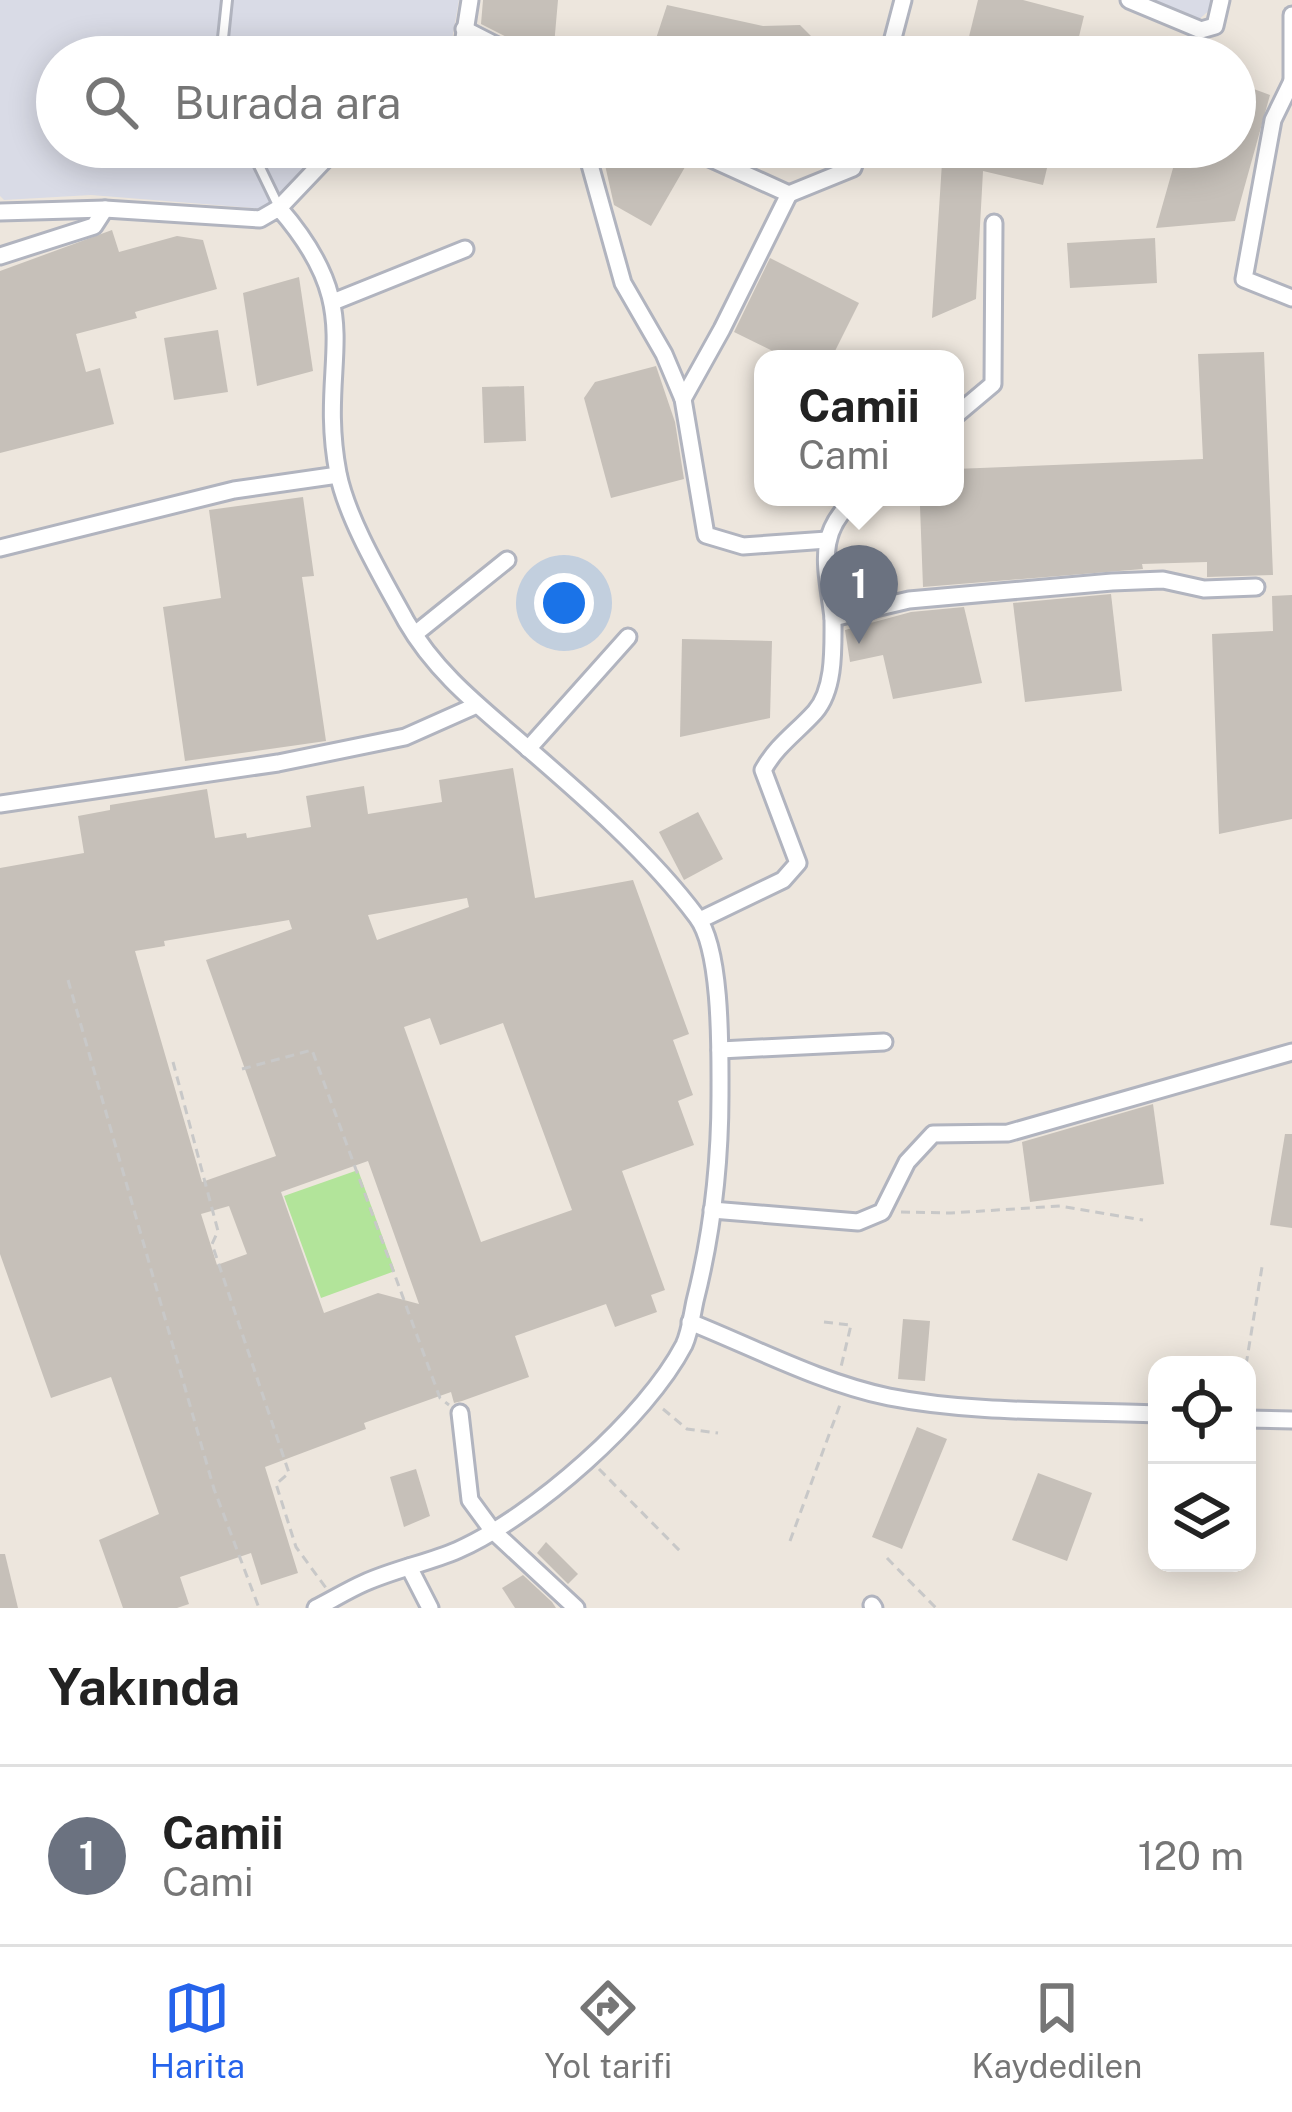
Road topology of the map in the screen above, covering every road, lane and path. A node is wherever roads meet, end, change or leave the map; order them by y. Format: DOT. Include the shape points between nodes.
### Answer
graph roads {
  1 [pos="227,0"];
  2 [pos="470,0"];
  3 [pos="904,0"];
  4 [pos="1129,0"];
  5 [pos="1221,0"];
  6 [pos="1292,15"];
  7 [pos="464,28"];
  8 [pos="223,36"];
  9 [pos="463,36"];
  10 [pos="479,36"];
  11 [pos="894,36"];
  12 [pos="1292,80"];
  13 [pos="260,168"];
  14 [pos="317,168"];
  15 [pos="591,168"];
  16 [pos="731,168"];
  17 [pos="853,168"];
  18 [pos="789,194"];
  19 [pos="279,208"];
  20 [pos="105,209"];
  21 [pos="0,212"];
  22 [pos="994,223"];
  23 [pos="465,249"];
  24 [pos="0,256"];
  25 [pos="1292,298"];
  26 [pos="333,302"];
  27 [pos="682,399"];
  28 [pos="964,408"];
  29 [pos="338,475"];
  30 [pos="846,506"];
  31 [pos="827,540"];
  32 [pos="0,548"];
  33 [pos="506,560"];
  34 [pos="1256,587"];
  35 [pos="833,618"];
  36 [pos="415,634"];
  37 [pos="628,637"];
  38 [pos="477,705"];
  39 [pos="528,748"];
  40 [pos="0,804"];
  41 [pos="700,920"];
  42 [pos="68,980"];
  43 [pos="884,1042"];
  44 [pos="720,1050"];
  45 [pos="1292,1052"];
  46 [pos="173,1062"];
  47 [pos="242,1069"];
  48 [pos="712,1210"];
  49 [pos="882,1212"];
  50 [pos="1144,1220"];
  51 [pos="1262,1267"];
  52 [pos="690,1322"];
  53 [pos="824,1322"];
  54 [pos="1247,1356"];
  55 [pos="843,1382"];
  56 [pos="647,1396"];
  57 [pos="460,1413"];
  58 [pos="1148,1414"];
  59 [pos="1256,1419"];
  60 [pos="1292,1420"];
  61 [pos="718,1433"];
  62 [pos="590,1459"];
  63 [pos="493,1529"];
  64 [pos="790,1541"];
  65 [pos="683,1554"];
  66 [pos="887,1558"];
  67 [pos="410,1567"];
  68 [pos="334,1599"];
  69 [pos="259,1608"];
  70 [pos="316,1608"];
  71 [pos="430,1608"];
  72 [pos="575,1608"];
  73 [pos="937,1608"];
  1 -- 8 [label="lane"];
  2 -- 7 [label="street"];
  3 -- 11 [label="street"];
  4 -- 5 [label="street" via="1201,30 1215,26"];
  6 -- 12 [label="street"];
  7 -- 9 [label="street"];
  7 -- 10 [label="street"];
  12 -- 25 [label="street" via="1273,120 1244,279"];
  13 -- 19 [label="lane"];
  14 -- 19 [label="street"];
  15 -- 27 [label="street" via="622,283"];
  16 -- 18 [label="street"];
  17 -- 18 [label="street"];
  18 -- 27 [label="street"];
  19 -- 20 [label="street" via="260,219"];
  19 -- 26 [label="street" via="308,241"];
  20 -- 21 [label="street"];
  20 -- 24 [label="street" via="94,226"];
  22 -- 28 [label="street" via="993,384"];
  23 -- 26 [label="street"];
  26 -- 29 [label="street"];
  27 -- 31 [label="street" via="706,536 743,546"];
  29 -- 32 [label="street" via="234,490"];
  29 -- 36 [label="street"];
  30 -- 31 [label="street"];
  31 -- 35 [label="street"];
  33 -- 36 [label="street"];
  34 -- 35 [label="street" via="1112,582 910,600"];
  35 -- 41 [label="street" via="831,675 818,709 763,770 798,863 784,880"];
  36 -- 38 [label="street" via="448,681"];
  37 -- 39 [label="street"];
  38 -- 39 [label="street"];
  38 -- 40 [label="street" via="405,737"];
  39 -- 41 [label="street"];
  41 -- 44 [label="street"];
  42 -- 69 [label="path" via="214,1489"];
  43 -- 44 [label="street"];
  44 -- 48 [label="street"];
  45 -- 49 [label="street" via="1008,1133 933,1134 907,1162"];
  46 -- 68 [label="path" via="218,1231 212,1244 289,1473 276,1484 296,1547"];
  47 -- 57 [label="path" via="312,1050 440,1398"];
  48 -- 49 [label="street" via="858,1222"];
  48 -- 52 [label="street"];
  49 -- 50 [label="path" via="1060,1206"];
  51 -- 54 [label="path"];
  52 -- 55 [label="street"];
  52 -- 56 [label="street" via="685,1343"];
  53 -- 55 [label="path" via="851,1325"];
  55 -- 58 [label="street" via="968,1406"];
  55 -- 64 [label="path"];
  56 -- 61 [label="path" via="687,1429"];
  56 -- 62 [label="street"];
  57 -- 63 [label="street" via="470,1500"];
  59 -- 60 [label="street"];
  62 -- 63 [label="street"];
  62 -- 65 [label="path"];
  63 -- 67 [label="street"];
  63 -- 72 [label="street"];
  66 -- 73 [label="path"];
  67 -- 68 [label="street"];
  67 -- 71 [label="street"];
  68 -- 70 [label="street"];
}
